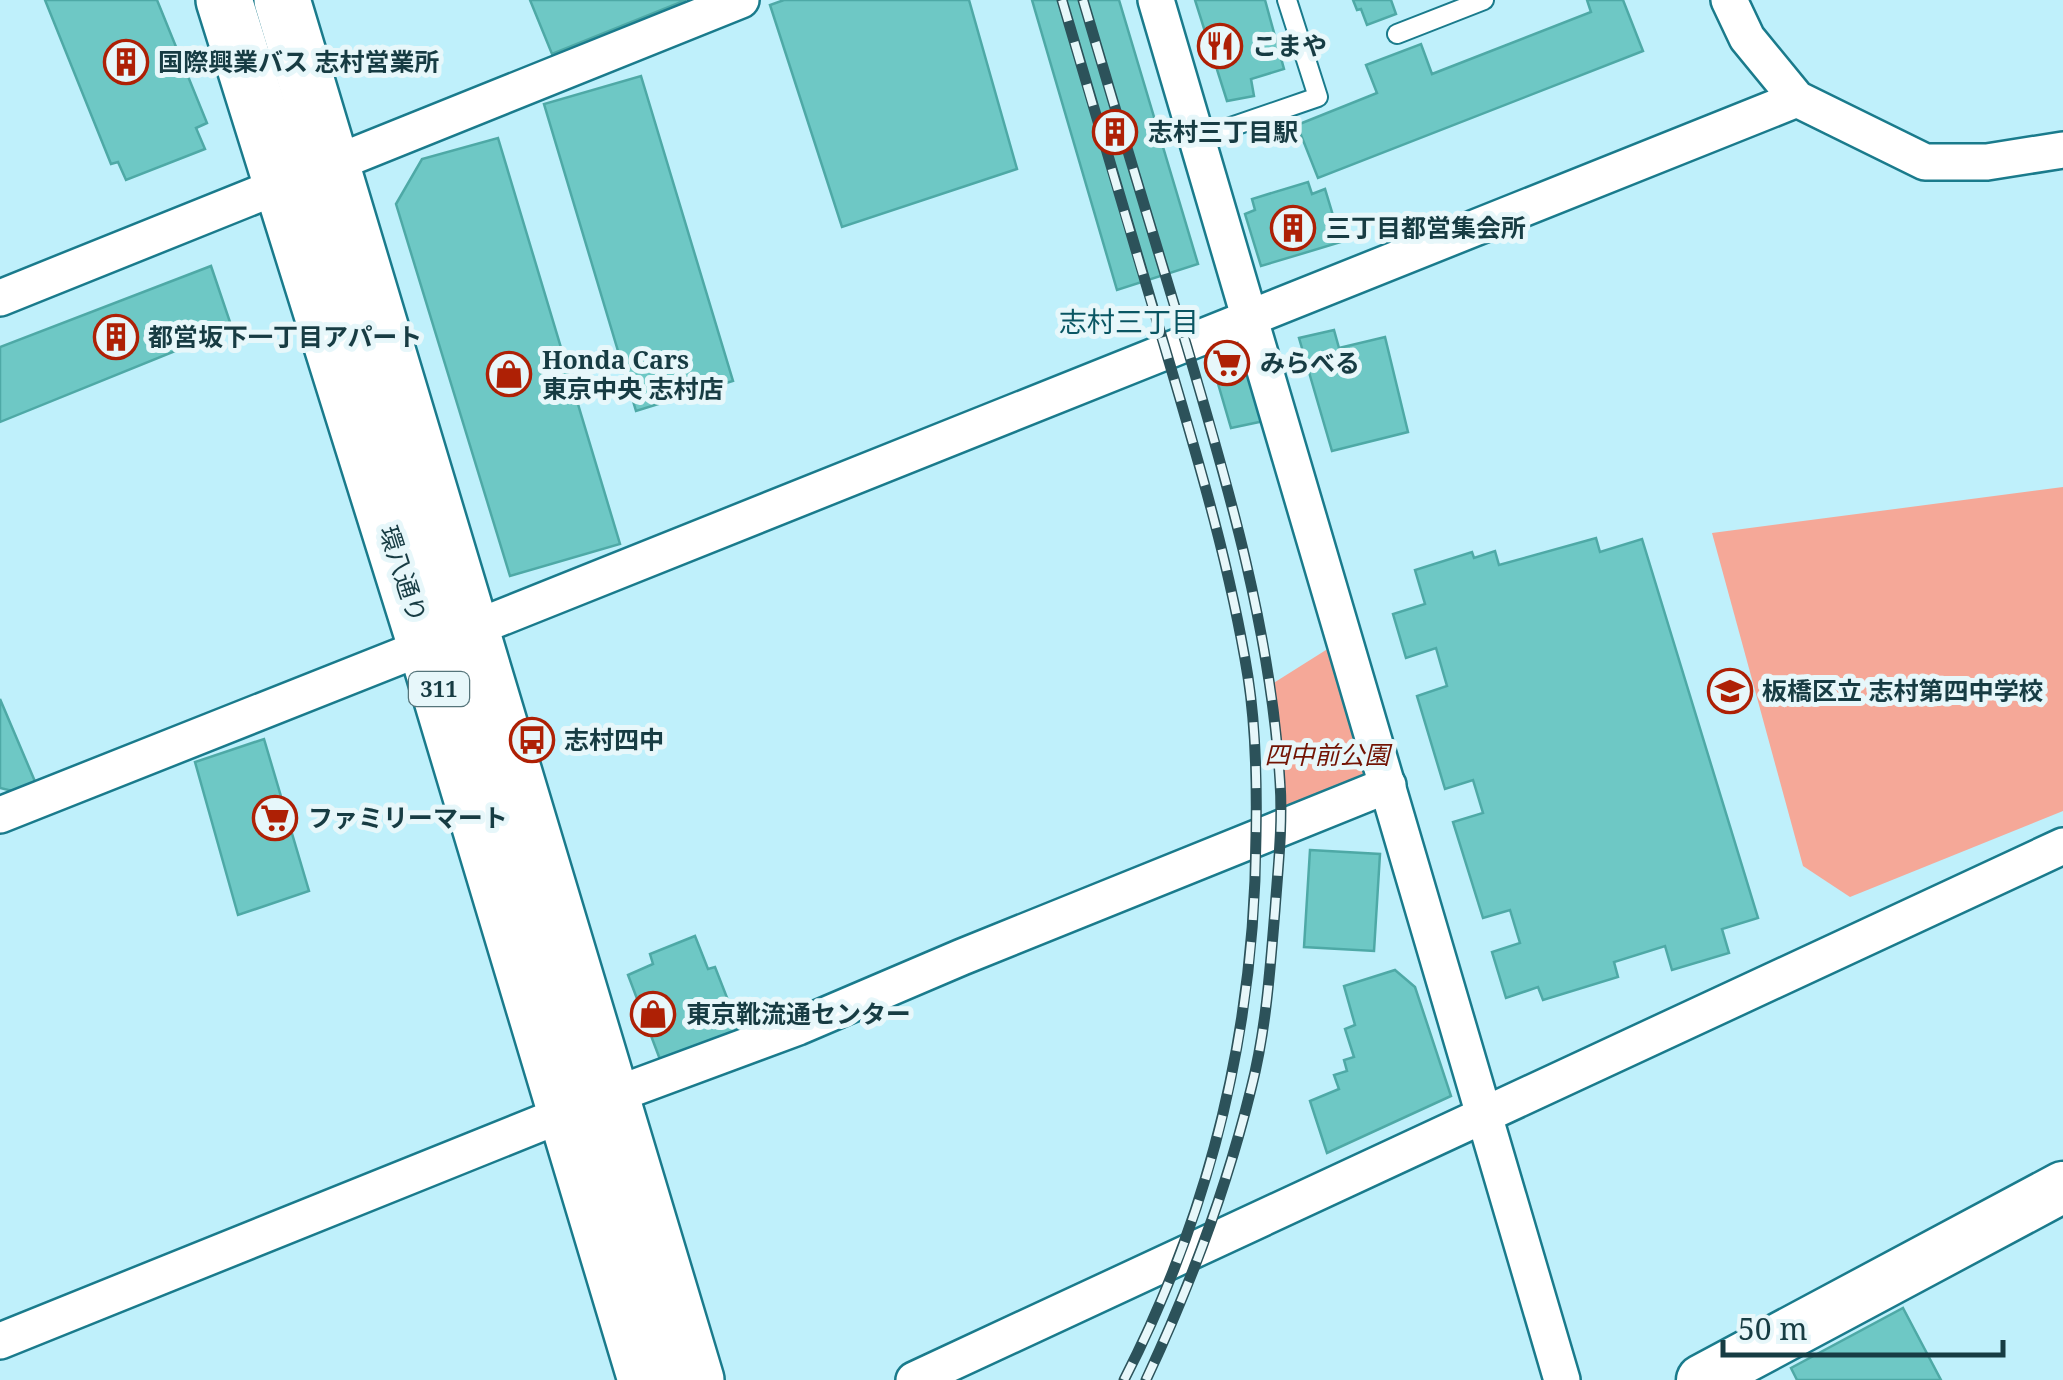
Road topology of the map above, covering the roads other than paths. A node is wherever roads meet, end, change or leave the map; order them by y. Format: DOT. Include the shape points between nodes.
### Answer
graph roads {
  1 [pos="224,0"];
  2 [pos="282,0"];
  3 [pos="741,0"];
  4 [pos="1156,0"];
  5 [pos="1288,0"];
  6 [pos="1484,0"];
  7 [pos="1729,0"];
  8 [pos="1397,34"];
  9 [pos="1797,99"];
  10 [pos="1196,139"];
  11 [pos="2063,150"];
  12 [pos="330,164"];
  13 [pos="281,187"];
  14 [pos="0,298"];
  15 [pos="1249,316"];
  16 [pos="448,638"];
  17 [pos="1388,786"];
  18 [pos="0,814"];
  19 [pos="2063,846"];
  20 [pos="588,1105"];
  21 [pos="1484,1117"];
  22 [pos="2063,1187"];
  23 [pos="0,1341"];
  24 [pos="646,1380"];
  25 [pos="696,1380"];
  26 [pos="914,1380"];
  27 [pos="1562,1380"];
  28 [pos="1702,1380"];
  1 -- 13 [label="main road, 環八通り / 311"];
  2 -- 12 [label="main road, 環八通り / 311"];
  3 -- 12 [label="street"];
  4 -- 10 [label="street"];
  5 -- 10 [label="lane" via="1318,96"];
  6 -- 8 [label="lane"];
  7 -- 9 [label="street" via="1747,38"];
  9 -- 11 [label="street" via="1925,162 1986,162"];
  9 -- 15 [label="street"];
  10 -- 15 [label="street"];
  12 -- 13 [label="street"];
  12 -- 16 [label="main road, 環八通り / 311"];
  13 -- 14 [label="street"];
  13 -- 16 [label="main road, 環八通り / 311"];
  15 -- 16 [label="street"];
  15 -- 17 [label="street"];
  16 -- 18 [label="street"];
  16 -- 20 [label="main road, 環八通り / 311"];
  17 -- 20 [label="street" via="798,1027"];
  17 -- 21 [label="street"];
  19 -- 21 [label="street"];
  20 -- 23 [label="street"];
  20 -- 24 [label="main road, 環八通り / 311"];
  20 -- 25 [label="main road, 環八通り / 311"];
  21 -- 26 [label="street"];
  21 -- 27 [label="street"];
  22 -- 28 [label="street"];
}
